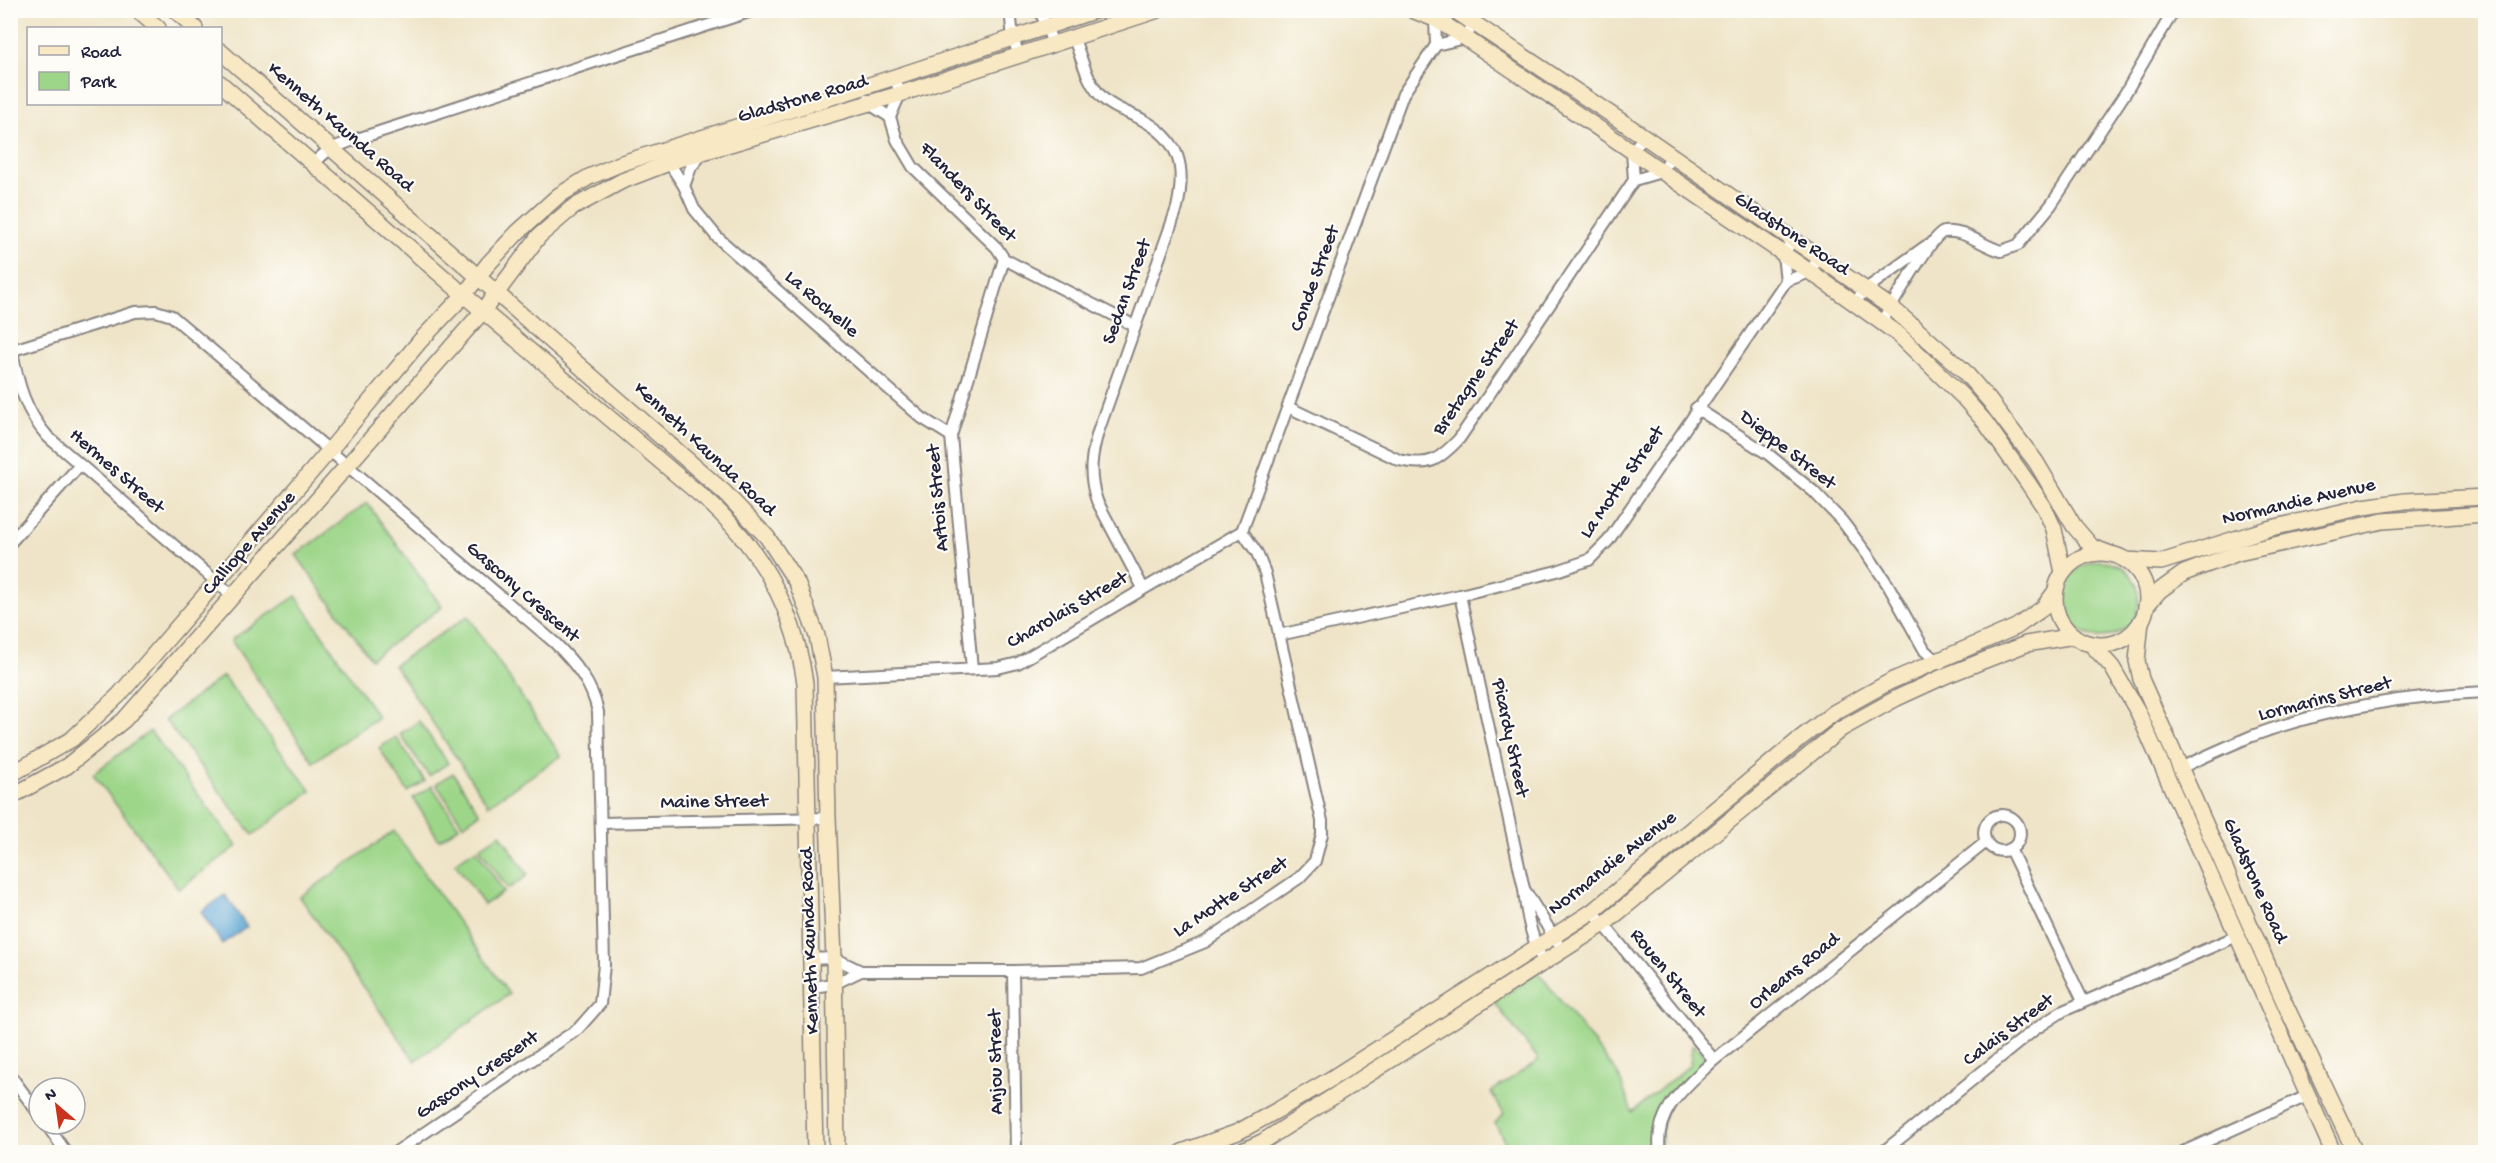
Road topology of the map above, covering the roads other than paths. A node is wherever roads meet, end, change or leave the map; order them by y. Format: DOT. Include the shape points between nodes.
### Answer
graph roads {
  1 [pos="137,10"];
  2 [pos="175,10"];
  3 [pos="755,10"];
  4 [pos="1010,10"];
  5 [pos="1040,10"];
  6 [pos="1158,10"];
  7 [pos="1412,10"];
  8 [pos="1454,10"];
  9 [pos="2174,10"];
  10 [pos="1092,12"];
  11 [pos="1438,15"];
  12 [pos="1474,23"];
  13 [pos="1047,26"];
  14 [pos="157,27"];
  15 [pos="194,27"];
  16 [pos="1093,32"];
  17 [pos="1013,38"];
  18 [pos="1465,38"];
  19 [pos="1074,39"];
  20 [pos="1053,44"];
  21 [pos="1436,45"];
  22 [pos="222,53"];
  23 [pos="1019,56"];
  24 [pos="895,77"];
  25 [pos="222,85"];
  26 [pos="862,86"];
  27 [pos="900,93"];
  28 [pos="868,103"];
  29 [pos="890,117"];
  30 [pos="1644,136"];
  31 [pos="703,144"];
  32 [pos="330,149"];
  33 [pos="1632,153"];
  34 [pos="666,156"];
  35 [pos="1672,156"];
  36 [pos="313,163"];
  37 [pos="1661,172"];
  38 [pos="1634,180"];
  39 [pos="684,186"];
  40 [pos="1793,239"];
  41 [pos="1932,242"];
  42 [pos="1783,255"];
  43 [pos="1819,257"];
  44 [pos="1004,259"];
  45 [pos="1810,272"];
  46 [pos="479,276"];
  47 [pos="1786,281"];
  48 [pos="1866,289"];
  49 [pos="498,292"];
  50 [pos="464,295"];
  51 [pos="1854,303"];
  52 [pos="1892,308"];
  53 [pos="483,311"];
  54 [pos="1881,322"];
  55 [pos="1135,326"];
  56 [pos="11,351"];
  57 [pos="1288,407"];
  58 [pos="1696,408"];
  59 [pos="951,436"];
  60 [pos="677,450"];
  61 [pos="329,451"];
  62 [pos="346,465"];
  63 [pos="80,466"];
  64 [pos="665,466"];
  65 [pos="2486,497"];
  66 [pos="2486,514"];
  67 [pos="1242,531"];
  68 [pos="10,543"];
  69 [pos="2108,553"];
  70 [pos="2125,560"];
  71 [pos="2063,573"];
  72 [pos="217,583"];
  73 [pos="1143,588"];
  74 [pos="2055,592"];
  75 [pos="1460,595"];
  76 [pos="233,596"];
  77 [pos="2146,606"];
  78 [pos="2141,621"];
  79 [pos="1279,635"];
  80 [pos="2074,636"];
  81 [pos="2091,644"];
  82 [pos="1925,651"];
  83 [pos="1939,660"];
  84 [pos="972,669"];
  85 [pos="1920,669"];
  86 [pos="1947,675"];
  87 [pos="825,677"];
  88 [pos="1926,684"];
  89 [pos="2486,692"];
  90 [pos="2176,767"];
  91 [pos="10,776"];
  92 [pos="2172,787"];
  93 [pos="10,797"];
  94 [pos="828,818"];
  95 [pos="807,819"];
  96 [pos="602,823"];
  97 [pos="1986,842"];
  98 [pos="2010,849"];
  99 [pos="1524,889"];
  100 [pos="1593,911"];
  101 [pos="2247,916"];
  102 [pos="1604,924"];
  103 [pos="2237,936"];
  104 [pos="1554,937"];
  105 [pos="2258,942"];
  106 [pos="1536,948"];
  107 [pos="1563,951"];
  108 [pos="834,958"];
  109 [pos="810,959"];
  110 [pos="1544,963"];
  111 [pos="861,971"];
  112 [pos="1013,971"];
  113 [pos="834,984"];
  114 [pos="812,987"];
  115 [pos="2083,1001"];
  116 [pos="836,1058"];
  117 [pos="814,1059"];
  118 [pos="1714,1060"];
  119 [pos="10,1075"];
  120 [pos="2318,1075"];
  121 [pos="2307,1096"];
  122 [pos="27,1098"];
  123 [pos="2330,1102"];
  124 [pos="55,1136"];
  125 [pos="1200,1150"];
  126 [pos="66,1152"];
  127 [pos="396,1152"];
  128 [pos="815,1152"];
  129 [pos="837,1152"];
  130 [pos="1016,1152"];
  131 [pos="1182,1152"];
  132 [pos="1240,1152"];
  133 [pos="1660,1152"];
  134 [pos="1883,1152"];
  135 [pos="2183,1152"];
  136 [pos="2333,1152"];
  137 [pos="2355,1152"];
  1 -- 14 [label="street"];
  2 -- 15 [label="street"];
  3 -- 32 [label="street"];
  4 -- 17 [label="street"];
  5 -- 13 [label="street"];
  6 -- 16 [label="street, Gladstone Road"];
  7 -- 11 [label="street, Gladstone Road"];
  8 -- 12 [label="street, Gladstone Road"];
  9 -- 41 [label="street" via="2051,206 2018,245 2001,251 1974,238 1948,232"];
  10 -- 13 [label="street, Gladstone Road"];
  10 -- 16 [label="street"];
  11 -- 18 [label="street, Gladstone Road"];
  11 -- 21 [label="street"];
  12 -- 18 [label="street"];
  12 -- 30 [label="street, Gladstone Road"];
  13 -- 17 [label="street, Gladstone Road"];
  13 -- 20 [label="street"];
  16 -- 19 [label="street, Gladstone Road"];
  17 -- 23 [label="street"];
  17 -- 24 [label="street, Gladstone Road"];
  18 -- 21 [label="street"];
  18 -- 33 [label="street, Gladstone Road"];
  19 -- 20 [label="street, Gladstone Road"];
  19 -- 55 [label="street, Sedan Street" via="1090,79 1105,101 1160,132 1171,143 1183,178 1177,208"];
  20 -- 23 [label="street, Gladstone Road"];
  21 -- 57 [label="street, Conde Street" via="1403,94"];
  22 -- 32 [label="street, Kenneth Kaunda Road"];
  23 -- 27 [label="street, Gladstone Road"];
  24 -- 26 [label="street, Gladstone Road"];
  24 -- 27 [label="street"];
  25 -- 36 [label="street, Kenneth Kaunda Road"];
  26 -- 28 [label="street"];
  26 -- 31 [label="street, Gladstone Road"];
  27 -- 28 [label="street, Gladstone Road"];
  27 -- 29 [label="street"];
  28 -- 29 [label="street"];
  28 -- 31 [label="street, Gladstone Road"];
  29 -- 44 [label="street, Flanders Street" via="912,167"];
  30 -- 33 [label="street"];
  30 -- 35 [label="street, Gladstone Road"];
  31 -- 34 [label="street, Gladstone Road"];
  31 -- 39 [label="street"];
  32 -- 36 [label="street"];
  32 -- 46 [label="street, Kenneth Kaunda Road"];
  33 -- 37 [label="street, Gladstone Road"];
  33 -- 38 [label="street"];
  34 -- 39 [label="street, La Rochelle"];
  34 -- 46 [label="street, Gladstone Road" via="622,163 558,196 518,232"];
  34 -- 49 [label="street, Gladstone Road" via="572,208 539,236"];
  35 -- 37 [label="street"];
  35 -- 40 [label="street, Gladstone Road"];
  36 -- 50 [label="street, Kenneth Kaunda Road"];
  37 -- 38 [label="street"];
  37 -- 42 [label="street, Gladstone Road"];
  38 -- 57 [label="street, Bretagne Street" via="1459,439 1432,462 1399,460"];
  39 -- 59 [label="street, La Rochelle" via="694,209 717,237 906,404"];
  40 -- 42 [label="street"];
  40 -- 43 [label="street, Gladstone Road"];
  41 -- 48 [label="street"];
  41 -- 52 [label="street"];
  42 -- 45 [label="street, Gladstone Road"];
  42 -- 47 [label="street"];
  43 -- 45 [label="street"];
  43 -- 48 [label="street, Gladstone Road"];
  44 -- 55 [label="street, Flanders Street"];
  44 -- 59 [label="street, Artois Street"];
  45 -- 47 [label="street"];
  45 -- 51 [label="street, Gladstone Road"];
  46 -- 49 [label="street, Kenneth Kaunda Road"];
  46 -- 50 [label="street, Calliope Avenue"];
  47 -- 58 [label="street, La Motte Street"];
  48 -- 51 [label="street"];
  48 -- 52 [label="street, Gladstone Road"];
  49 -- 53 [label="street, Calliope Avenue"];
  49 -- 60 [label="street, Kenneth Kaunda Road"];
  50 -- 53 [label="street, Kenneth Kaunda Road"];
  50 -- 61 [label="street, Calliope Avenue" via="420,341"];
  51 -- 54 [label="street, Gladstone Road"];
  52 -- 54 [label="street"];
  52 -- 69 [label="street, Gladstone Road" via="1983,392 2036,462 2074,526 2092,547"];
  53 -- 62 [label="street, Calliope Avenue"];
  53 -- 64 [label="street, Kenneth Kaunda Road"];
  54 -- 71 [label="street, Gladstone Road" via="1962,396 2000,443 2055,529"];
  55 -- 73 [label="street, Sedan Street" via="1092,451 1090,476 1096,501"];
  56 -- 61 [label="street, Gascony Crescent" via="135,312 164,313 184,325"];
  56 -- 63 [label="street, Hermes Street" via="27,409 48,437"];
  57 -- 67 [label="street, Conde Street"];
  58 -- 75 [label="street, La Motte Street" via="1598,552 1574,566"];
  58 -- 82 [label="street, Dieppe Street" via="1768,454 1835,513 1888,585"];
  59 -- 84 [label="street, Artois Street"];
  60 -- 64 [label="street"];
  60 -- 87 [label="street, Kenneth Kaunda Road" via="749,517 781,558 796,583 817,636"];
  61 -- 62 [label="street, Gascony Crescent"];
  61 -- 72 [label="street, Calliope Avenue"];
  62 -- 76 [label="street, Calliope Avenue"];
  62 -- 96 [label="street, Gascony Crescent" via="555,643 580,671 598,712"];
  63 -- 68 [label="street"];
  63 -- 72 [label="street, Hermes Street"];
  64 -- 95 [label="street, Kenneth Kaunda Road" via="735,527 768,572 786,608 805,683"];
  65 -- 70 [label="street, Normandie Avenue" via="2363,507 2267,529 2162,562"];
  66 -- 77 [label="street, Normandie Avenue" via="2383,521 2238,553 2184,573"];
  67 -- 73 [label="street, Charolais Street"];
  67 -- 79 [label="street, La Motte Street" via="1262,563"];
  69 -- 70 [label="street"];
  69 -- 71 [label="street" via="2082,556"];
  70 -- 77 [label="street" via="2143,580"];
  71 -- 74 [label="street"];
  72 -- 76 [label="street, Hermes Street"];
  72 -- 91 [label="street, Calliope Avenue" via="95,720 54,752"];
  73 -- 84 [label="street, Charolais Street" via="1018,663"];
  74 -- 80 [label="street" via="2062,624"];
  74 -- 83 [label="street, Normandie Avenue" via="2043,608 2016,627"];
  75 -- 79 [label="street, La Motte Street"];
  75 -- 99 [label="street, Picardy Street"];
  76 -- 93 [label="street, Calliope Avenue" via="124,720 67,766"];
  77 -- 78 [label="street"];
  78 -- 81 [label="street" via="2134,631 2114,643"];
  78 -- 90 [label="street, Gladstone Road" via="2137,661 2141,678"];
  79 -- 112 [label="street, La Motte Street" via="1322,821 1319,849 1309,869 1205,942 1141,968"];
  80 -- 81 [label="street"];
  80 -- 86 [label="street, Normandie Avenue" via="2026,644"];
  81 -- 90 [label="street, Gladstone Road" via="2108,661"];
  82 -- 83 [label="street, Dieppe Street"];
  82 -- 85 [label="street"];
  83 -- 85 [label="street, Normandie Avenue"];
  83 -- 86 [label="street, Dieppe Street"];
  84 -- 87 [label="street, Charolais Street"];
  85 -- 88 [label="street"];
  85 -- 100 [label="street, Normandie Avenue" via="1866,694 1810,730"];
  86 -- 88 [label="street, Normandie Avenue"];
  87 -- 94 [label="street, Kenneth Kaunda Road"];
  88 -- 102 [label="street, Normandie Avenue" via="1866,714 1820,745"];
  89 -- 90 [label="street, Lormarins Street" via="2395,699 2331,714 2253,736"];
  90 -- 92 [label="street"];
  90 -- 92 [label="street, Gladstone Road"];
  90 -- 101 [label="street, Gladstone Road"];
  92 -- 103 [label="street, Gladstone Road"];
  94 -- 95 [label="street, Maine Street"];
  94 -- 108 [label="street, Kenneth Kaunda Road"];
  95 -- 96 [label="street, Maine Street"];
  95 -- 109 [label="street, Kenneth Kaunda Road"];
  96 -- 127 [label="street, Gascony Crescent" via="604,965 600,1004 578,1029"];
  97 -- 98 [label="street" via="1994,849"];
  97 -- 98 [label="street" via="1984,831 1988,822 1996,816 2007,816 2020,831 2018,841"];
  97 -- 118 [label="street, Orleans Road"];
  98 -- 115 [label="street"];
  99 -- 104 [label="street, Picardy Street"];
  99 -- 106 [label="street, Picardy Street"];
  100 -- 102 [label="street, Rouen Street"];
  100 -- 104 [label="street, Normandie Avenue"];
  101 -- 103 [label="street" via="2239,917"];
  101 -- 105 [label="street, Gladstone Road"];
  102 -- 107 [label="street, Normandie Avenue"];
  102 -- 118 [label="street, Rouen Street"];
  103 -- 105 [label="street"];
  103 -- 115 [label="street, Calais Street"];
  103 -- 121 [label="street, Gladstone Road"];
  104 -- 106 [label="street, Normandie Avenue"];
  104 -- 107 [label="street, Picardy Street"];
  105 -- 120 [label="street, Gladstone Road"];
  106 -- 110 [label="street, Picardy Street"];
  106 -- 125 [label="street, Normandie Avenue" via="1276,1112"];
  107 -- 110 [label="street, Normandie Avenue"];
  108 -- 109 [label="street, La Motte Street"];
  108 -- 111 [label="street, La Motte Street"];
  108 -- 113 [label="street, Kenneth Kaunda Road"];
  109 -- 114 [label="street, Kenneth Kaunda Road"];
  110 -- 132 [label="street, Normandie Avenue" via="1262,1142"];
  111 -- 112 [label="street, La Motte Street"];
  111 -- 113 [label="street, La Motte Street"];
  112 -- 130 [label="street, Anjou Street"];
  113 -- 114 [label="street, La Motte Street"];
  113 -- 116 [label="street, Kenneth Kaunda Road"];
  114 -- 117 [label="street, Kenneth Kaunda Road"];
  115 -- 134 [label="street, Calais Street" via="2034,1030"];
  116 -- 117 [label="street"];
  116 -- 129 [label="street, Kenneth Kaunda Road"];
  117 -- 128 [label="street, Kenneth Kaunda Road"];
  118 -- 133 [label="street, Orleans Road" via="1666,1110 1659,1135"];
  119 -- 122 [label="street"];
  120 -- 121 [label="street"];
  120 -- 123 [label="street, Gladstone Road"];
  121 -- 123 [label="street"];
  121 -- 135 [label="street"];
  121 -- 136 [label="street, Gladstone Road"];
  123 -- 137 [label="street, Gladstone Road"];
  124 -- 126 [label="street"];
  125 -- 131 [label="street, Normandie Avenue"];
}
